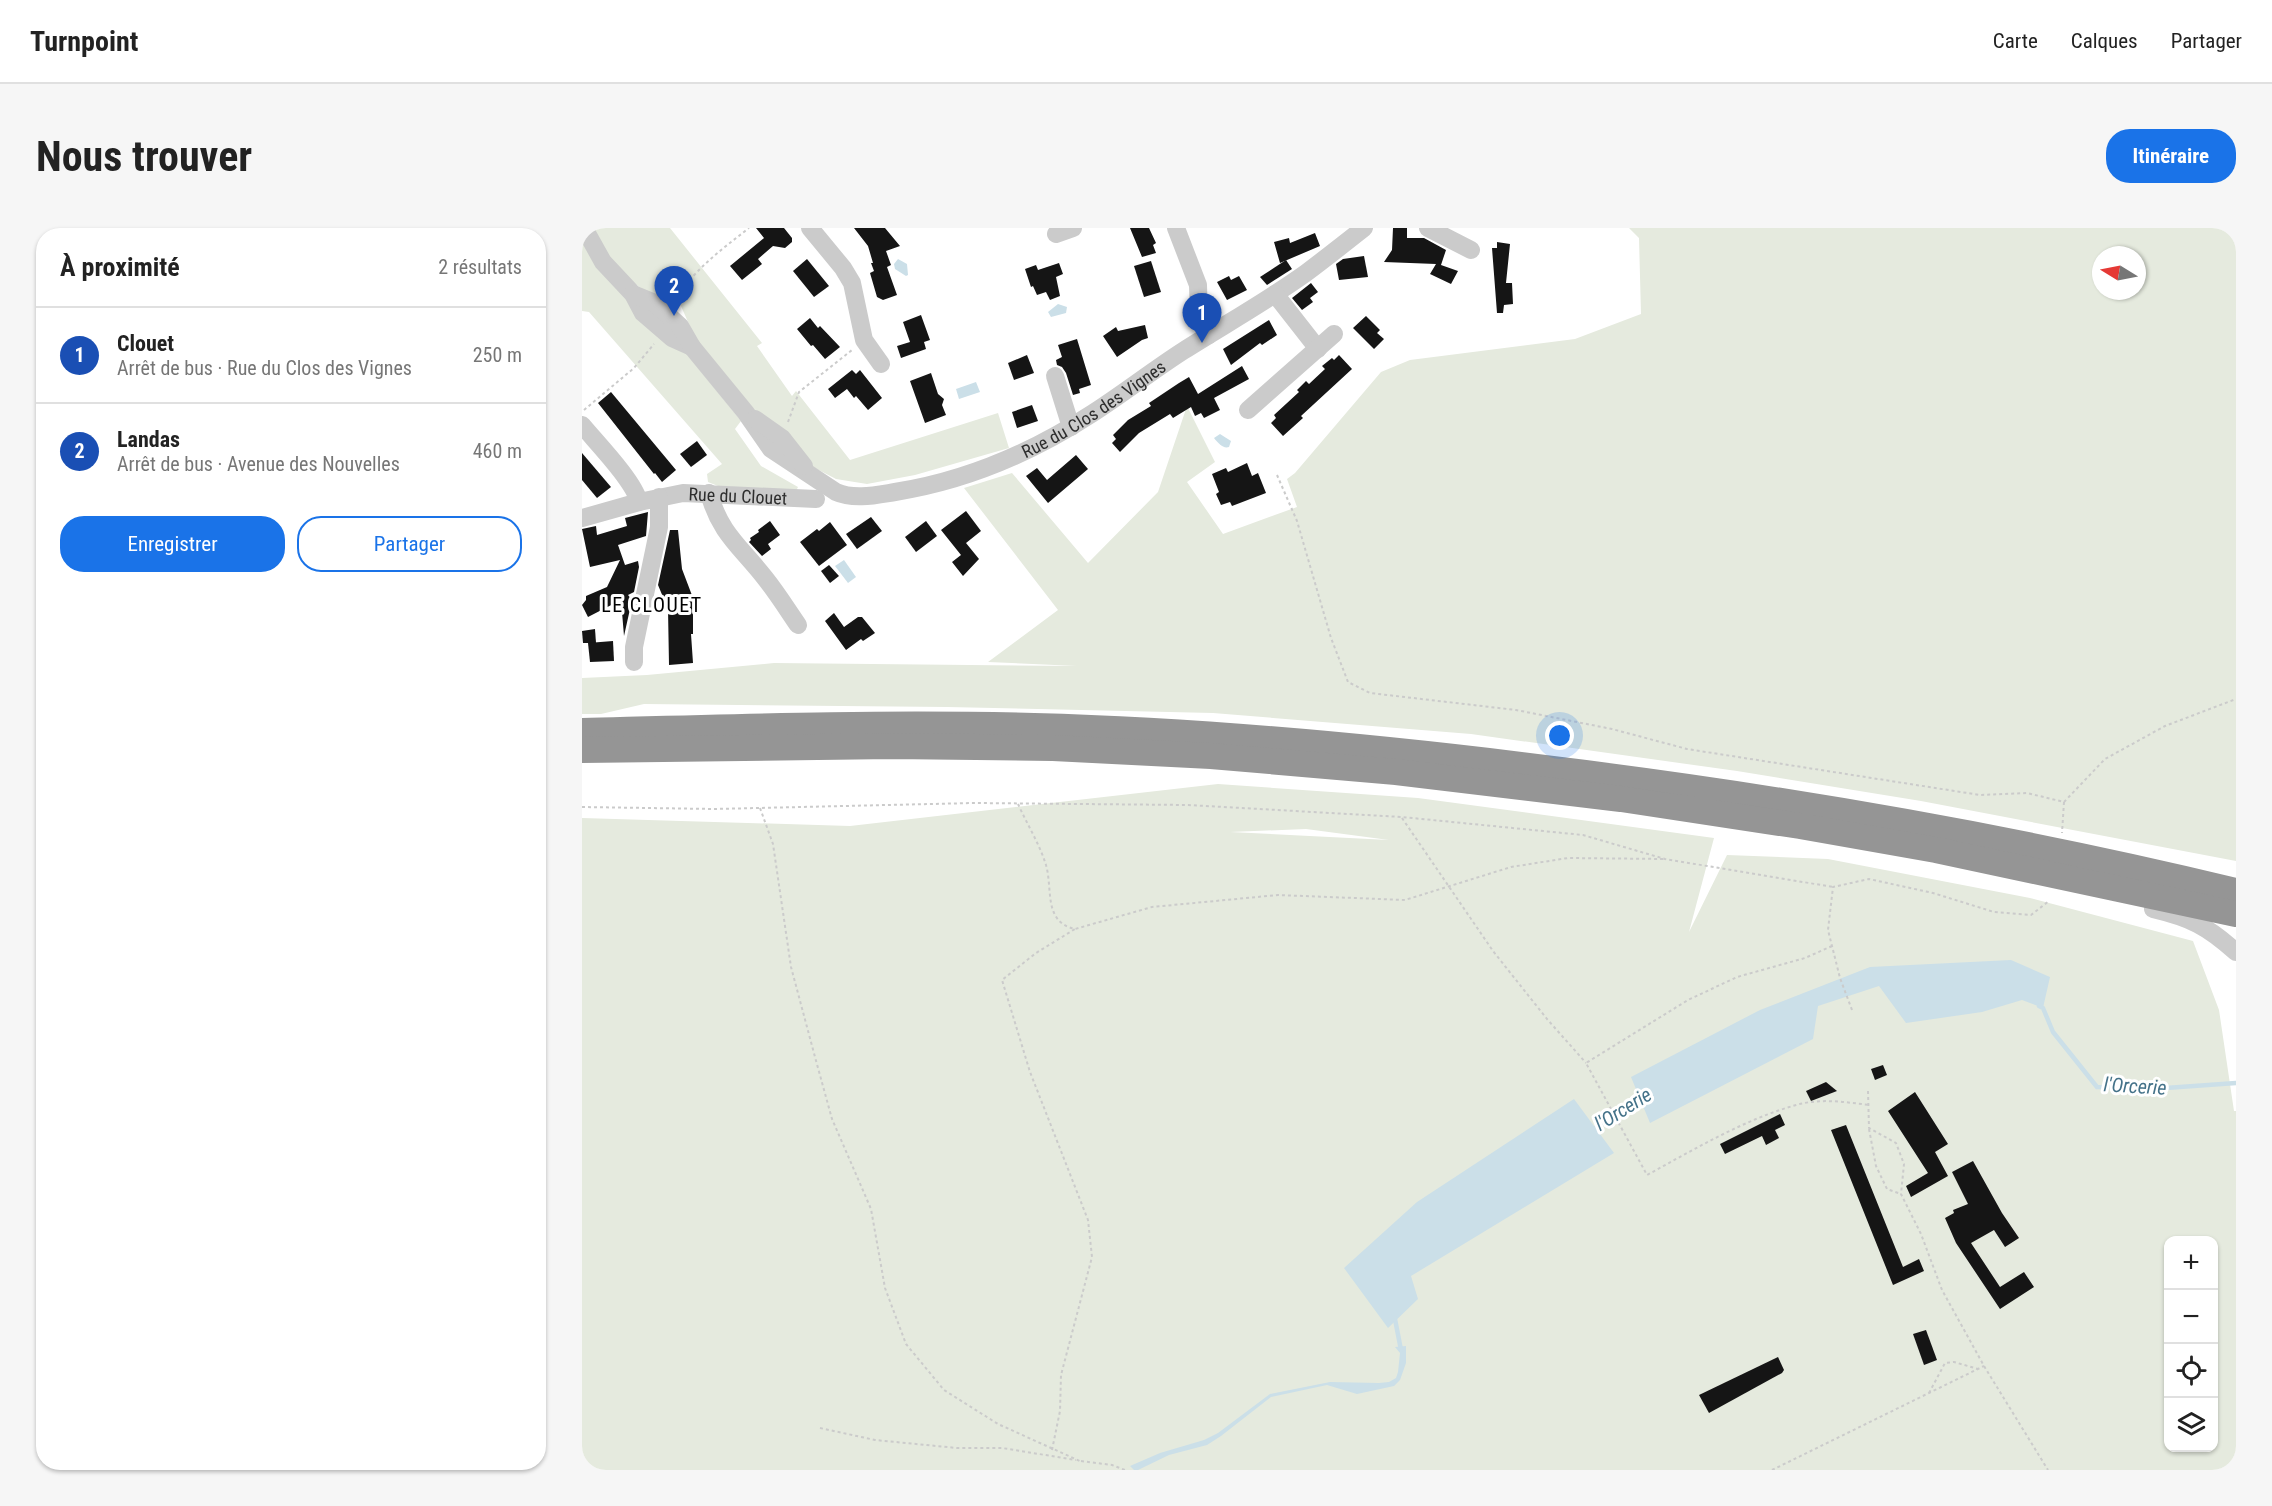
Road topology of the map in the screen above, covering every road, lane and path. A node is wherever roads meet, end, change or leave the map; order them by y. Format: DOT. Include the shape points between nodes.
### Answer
graph roads {
  1 [pos="585,228"];
  2 [pos="749,228"];
  3 [pos="810,228"];
  4 [pos="1176,228"];
  5 [pos="1364,228"];
  6 [pos="1428,228"];
  7 [pos="1471,250"];
  8 [pos="1275,294"];
  9 [pos="674,304"];
  10 [pos="1334,334"];
  11 [pos="1209,335"];
  12 [pos="657,339"];
  13 [pos="864,340"];
  14 [pos="1318,349"];
  15 [pos="882,364"];
  16 [pos="1055,376"];
  17 [pos="1248,410"];
  18 [pos="582,411"];
  19 [pos="746,414"];
  20 [pos="582,425"];
  21 [pos="1071,427"];
  22 [pos="782,438"];
  23 [pos="810,475"];
  24 [pos="1277,475"];
  25 [pos="709,493"];
  26 [pos="659,497"];
  27 [pos="816,499"];
  28 [pos="639,502"];
  29 [pos="582,518"];
  30 [pos="798,625"];
  31 [pos="634,663"];
  32 [pos="2236,699"];
  33 [pos="582,731"];
  34 [pos="582,750"];
  35 [pos="613,751"];
  36 [pos="582,757"];
  37 [pos="2064,802"];
  38 [pos="1018,804"];
  39 [pos="582,807"];
  40 [pos="760,808"];
  41 [pos="1402,817"];
  42 [pos="2062,837"];
  43 [pos="1665,860"];
  44 [pos="1450,886"];
  45 [pos="1833,887"];
  46 [pos="2117,887"];
  47 [pos="2236,891"];
  48 [pos="2049,901"];
  49 [pos="2236,914"];
  50 [pos="1075,929"];
  51 [pos="1832,946"];
  52 [pos="2236,952"];
  53 [pos="1852,1010"];
  54 [pos="1586,1063"];
  55 [pos="1868,1090"];
  56 [pos="1869,1105"];
  57 [pos="1869,1128"];
  58 [pos="1902,1194"];
  59 [pos="1984,1366"];
  60 [pos="1978,1369"];
  61 [pos="1929,1393"];
  62 [pos="820,1428"];
  63 [pos="1052,1450"];
  64 [pos="1082,1462"];
  65 [pos="1115,1466"];
  66 [pos="1112,1470"];
  67 [pos="1125,1470"];
  68 [pos="1772,1470"];
  69 [pos="2048,1470"];
  1 -- 19 [label="street" via="603,262 633,294 643,313 672,338 692,347"];
  2 -- 9 [label="path" via="702,265"];
  3 -- 13 [label="street" via="852,283"];
  4 -- 11 [label="street" via="1198,285 1199,318"];
  5 -- 8 [label="street, Rue du Clos des Vignes"];
  6 -- 7 [label="street"];
  8 -- 11 [label="street, Rue du Clos des Vignes"];
  8 -- 14 [label="street"];
  10 -- 14 [label="street"];
  11 -- 21 [label="street, Rue du Clos des Vignes"];
  12 -- 18 [label="path" via="634,368"];
  13 -- 15 [label="street"];
  13 -- 22 [label="path" via="799,392 788,422 789,430"];
  14 -- 17 [label="street"];
  16 -- 21 [label="street"];
  19 -- 22 [label="street"];
  19 -- 23 [label="street" via="771,449"];
  20 -- 28 [label="street" via="628,481"];
  21 -- 23 [label="street, Rue du Clos des Vignes" via="977,471 920,487 857,496 836,492"];
  22 -- 23 [label="street"];
  24 -- 37 [label="path" via="1296,521 1348,682 1370,693 1516,710 1687,748 1980,795 2026,793"];
  25 -- 26 [label="street, Rue du Clouet"];
  25 -- 27 [label="street, Rue du Clouet"];
  25 -- 30 [label="street" via="730,539 765,578"];
  26 -- 28 [label="street, Rue du Clouet"];
  26 -- 31 [label="street" via="659,527"];
  28 -- 29 [label="street, Rue du Clouet"];
  32 -- 37 [label="path" via="2165,726 2105,759"];
  33 -- 47 [label="highway" via="1023,726 1194,734 1401,751 1796,802"];
  34 -- 35 [label="highway"];
  35 -- 36 [label="highway"];
  35 -- 46 [label="highway" via="1042,747 1347,767 1800,826"];
  37 -- 42 [label="path"];
  38 -- 40 [label="path"];
  38 -- 41 [label="path" via="1188,805"];
  38 -- 50 [label="path" via="1047,866 1049,895 1057,920"];
  39 -- 40 [label="path"];
  40 -- 63 [label="path" via="773,843 791,967 815,1057 832,1119 871,1209 885,1287 906,1344 944,1390 998,1424"];
  41 -- 43 [label="path" via="1584,835"];
  41 -- 44 [label="path"];
  43 -- 44 [label="path" via="1568,858 1511,867"];
  43 -- 45 [label="path"];
  44 -- 50 [label="path" via="1405,900 1278,895 1152,907"];
  44 -- 54 [label="path" via="1500,960"];
  45 -- 48 [label="path" via="1869,879 1994,912 2031,915"];
  45 -- 51 [label="path" via="1828,930"];
  46 -- 49 [label="highway"];
  46 -- 52 [label="street" via="2132,903 2184,916 2212,931"];
  50 -- 63 [label="path" via="1036,952 1002,980 1030,1072 1088,1220 1092,1257 1061,1375 1060,1411"];
  51 -- 53 [label="path"];
  51 -- 54 [label="path" via="1805,958 1737,977 1688,1000"];
  54 -- 56 [label="path" via="1647,1175 1742,1125 1798,1105 1835,1101"];
  55 -- 56 [label="path"];
  56 -- 57 [label="path"];
  57 -- 58 [label="path" via="1876,1166 1887,1189"];
  57 -- 58 [label="path" via="1896,1143 1904,1164"];
  58 -- 59 [label="path" via="1942,1290"];
  59 -- 60 [label="path"];
  59 -- 69 [label="path"];
  60 -- 61 [label="path"];
  60 -- 61 [label="path" via="1945,1363"];
  61 -- 68 [label="path"];
  62 -- 64 [label="path" via="875,1440 1002,1448"];
  63 -- 64 [label="path"];
  64 -- 65 [label="path"];
  65 -- 66 [label="path"];
  65 -- 67 [label="path"];
}
